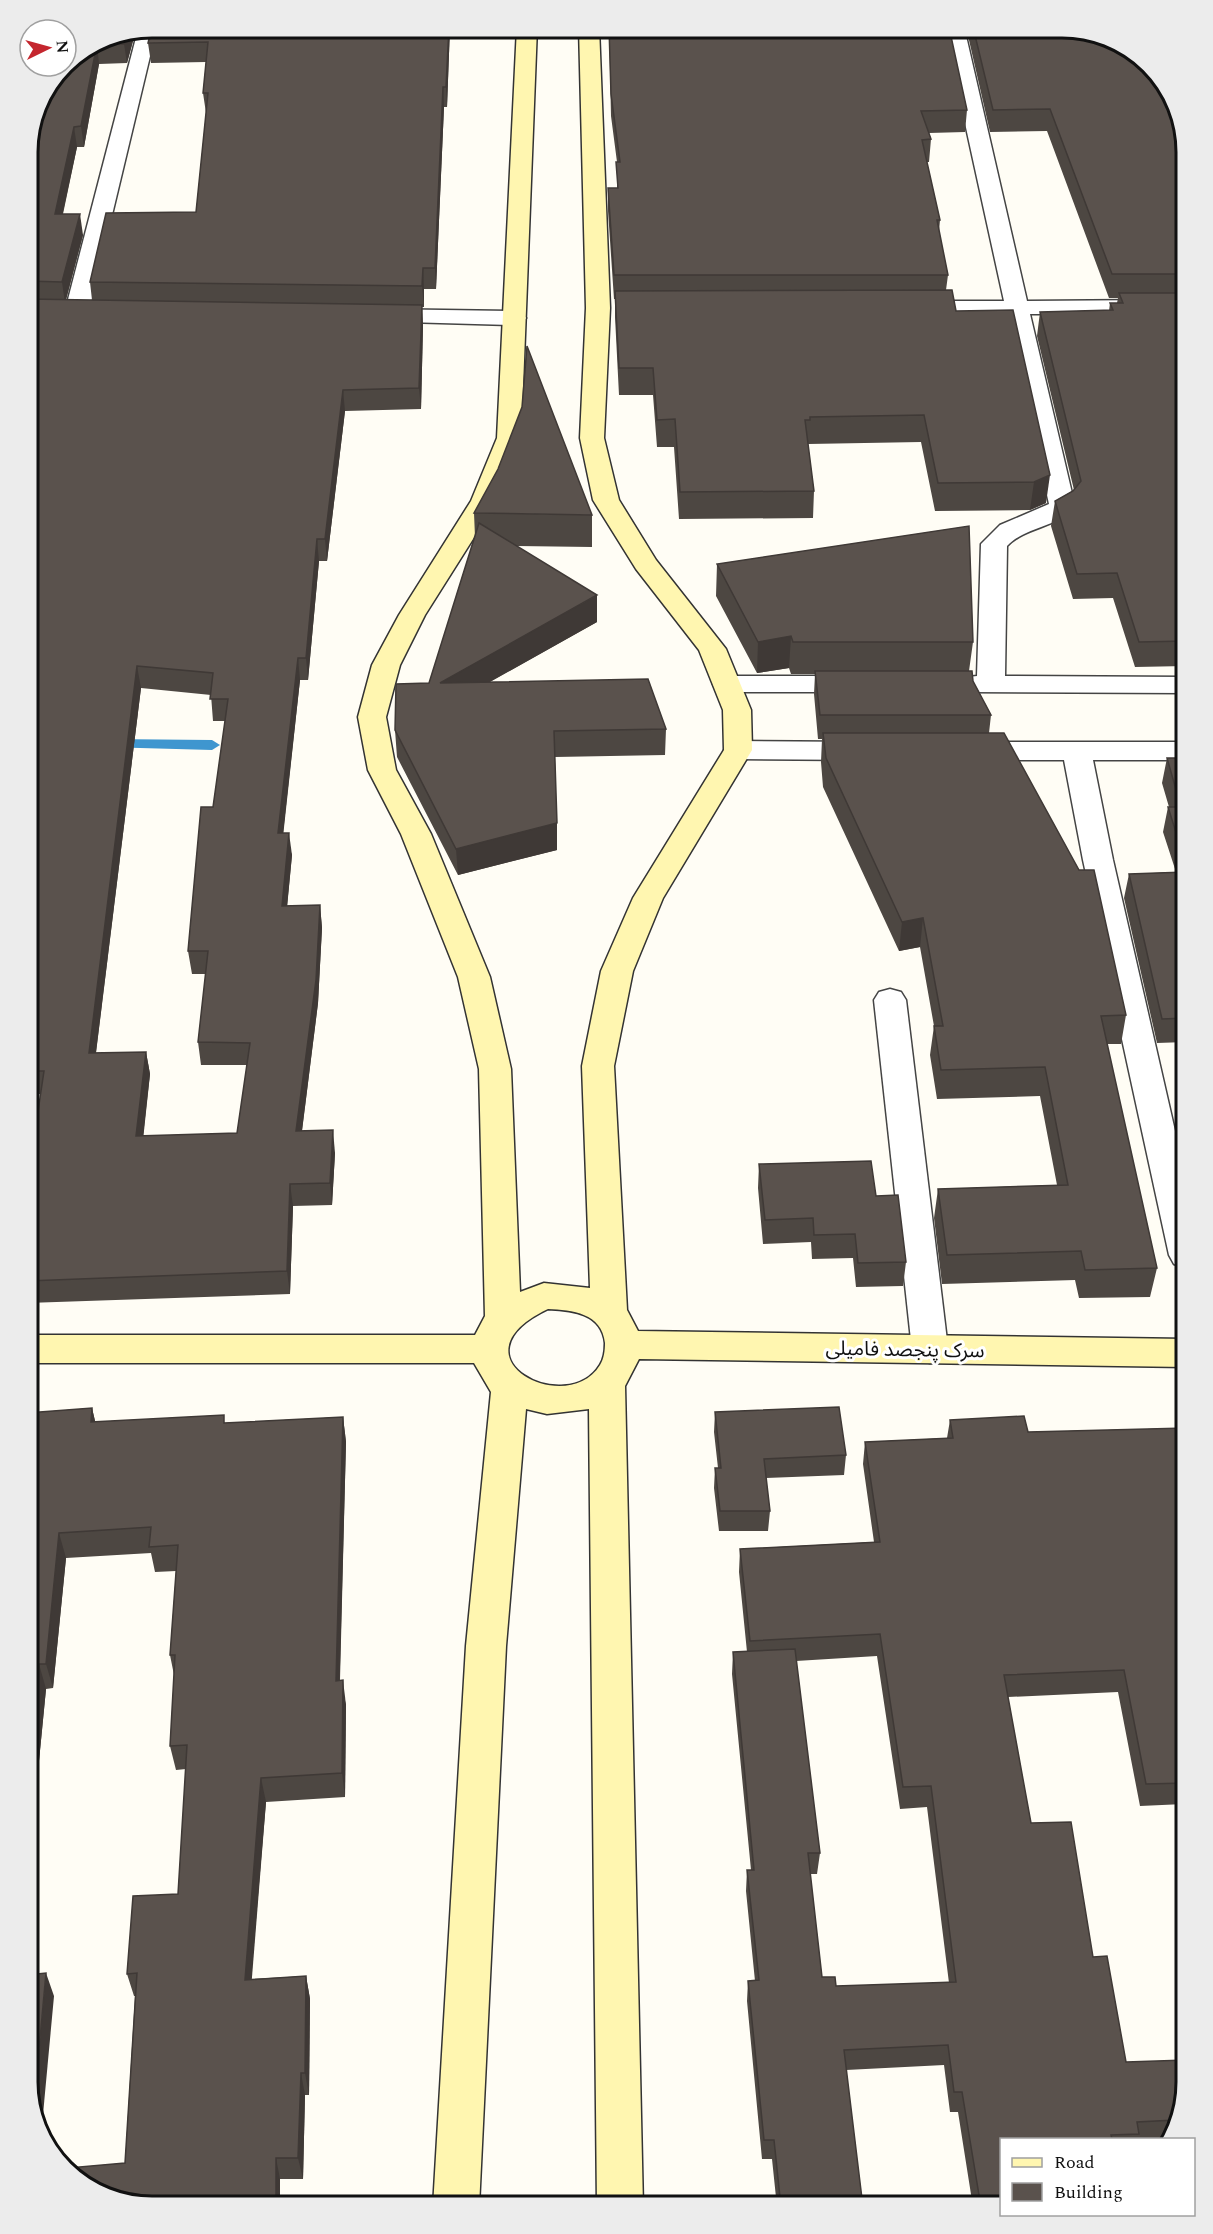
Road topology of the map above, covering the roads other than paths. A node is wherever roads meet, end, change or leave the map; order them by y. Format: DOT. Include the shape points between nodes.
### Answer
graph roads {
  1 [pos="145,38"];
  2 [pos="527,38"];
  3 [pos="590,38"];
  4 [pos="956,38"];
  5 [pos="1175,307"];
  6 [pos="885,308"];
  7 [pos="1017,309"];
  8 [pos="100,312"];
  9 [pos="361,315"];
  10 [pos="514,318"];
  11 [pos="727,684"];
  12 [pos="883,684"];
  13 [pos="943,684"];
  14 [pos="991,684"];
  15 [pos="1176,685"];
  16 [pos="738,750"];
  17 [pos="890,751"];
  18 [pos="937,751"];
  19 [pos="1077,752"];
  20 [pos="1176,752"];
  21 [pos="890,1000"];
  22 [pos="1176,1210"];
  23 [pos="503,1316"];
  24 [pos="617,1329"];
  25 [pos="38,1349"];
  26 [pos="488,1349"];
  27 [pos="930,1349"];
  28 [pos="1176,1353"];
  29 [pos="607,1384"];
  30 [pos="510,1388"];
  31 [pos="457,2196"];
  32 [pos="620,2196"];
  1 -- 8 [label="street" via="67,311"];
  2 -- 10 [label="main road"];
  3 -- 11 [label="main road" via="610,308 592,438 606,501 645,563 712,649"];
  4 -- 7 [label="street"];
  5 -- 7 [label="street"];
  6 -- 7 [label="street"];
  7 -- 14 [label="street" via="1062,506 1050,517 1030,520 994,544"];
  9 -- 10 [label="street"];
  10 -- 23 [label="main road" via="509,438 484,501 412,615 386,665 372,717 382,770 416,834 474,977 495,1069"];
  11 -- 12 [label="street"];
  11 -- 16 [label="main road" via="737,710"];
  13 -- 14 [label="street"];
  14 -- 15 [label="street"];
  16 -- 17 [label="street"];
  16 -- 24 [label="main road" via="648,898 617,972 598,1066"];
  18 -- 19 [label="street"];
  19 -- 20 [label="street"];
  19 -- 22 [label="street"];
  21 -- 27 [label="street"];
  23 -- 24 [label="main road" via="521,1303 544,1296 568,1296 591,1302"];
  23 -- 26 [label="main road" via="492,1332"];
  24 -- 27 [label="main road, سرک پنجصد فامیلی"];
  24 -- 29 [label="main road" via="621,1365"];
  25 -- 26 [label="main road"];
  26 -- 30 [label="main road" via="494,1370"];
  27 -- 28 [label="main road, سرک پنجصد فامیلی"];
  29 -- 30 [label="main road" via="586,1396 559,1402 532,1399"];
  29 -- 32 [label="main road"];
  30 -- 31 [label="main road" via="486,1646"];
}
